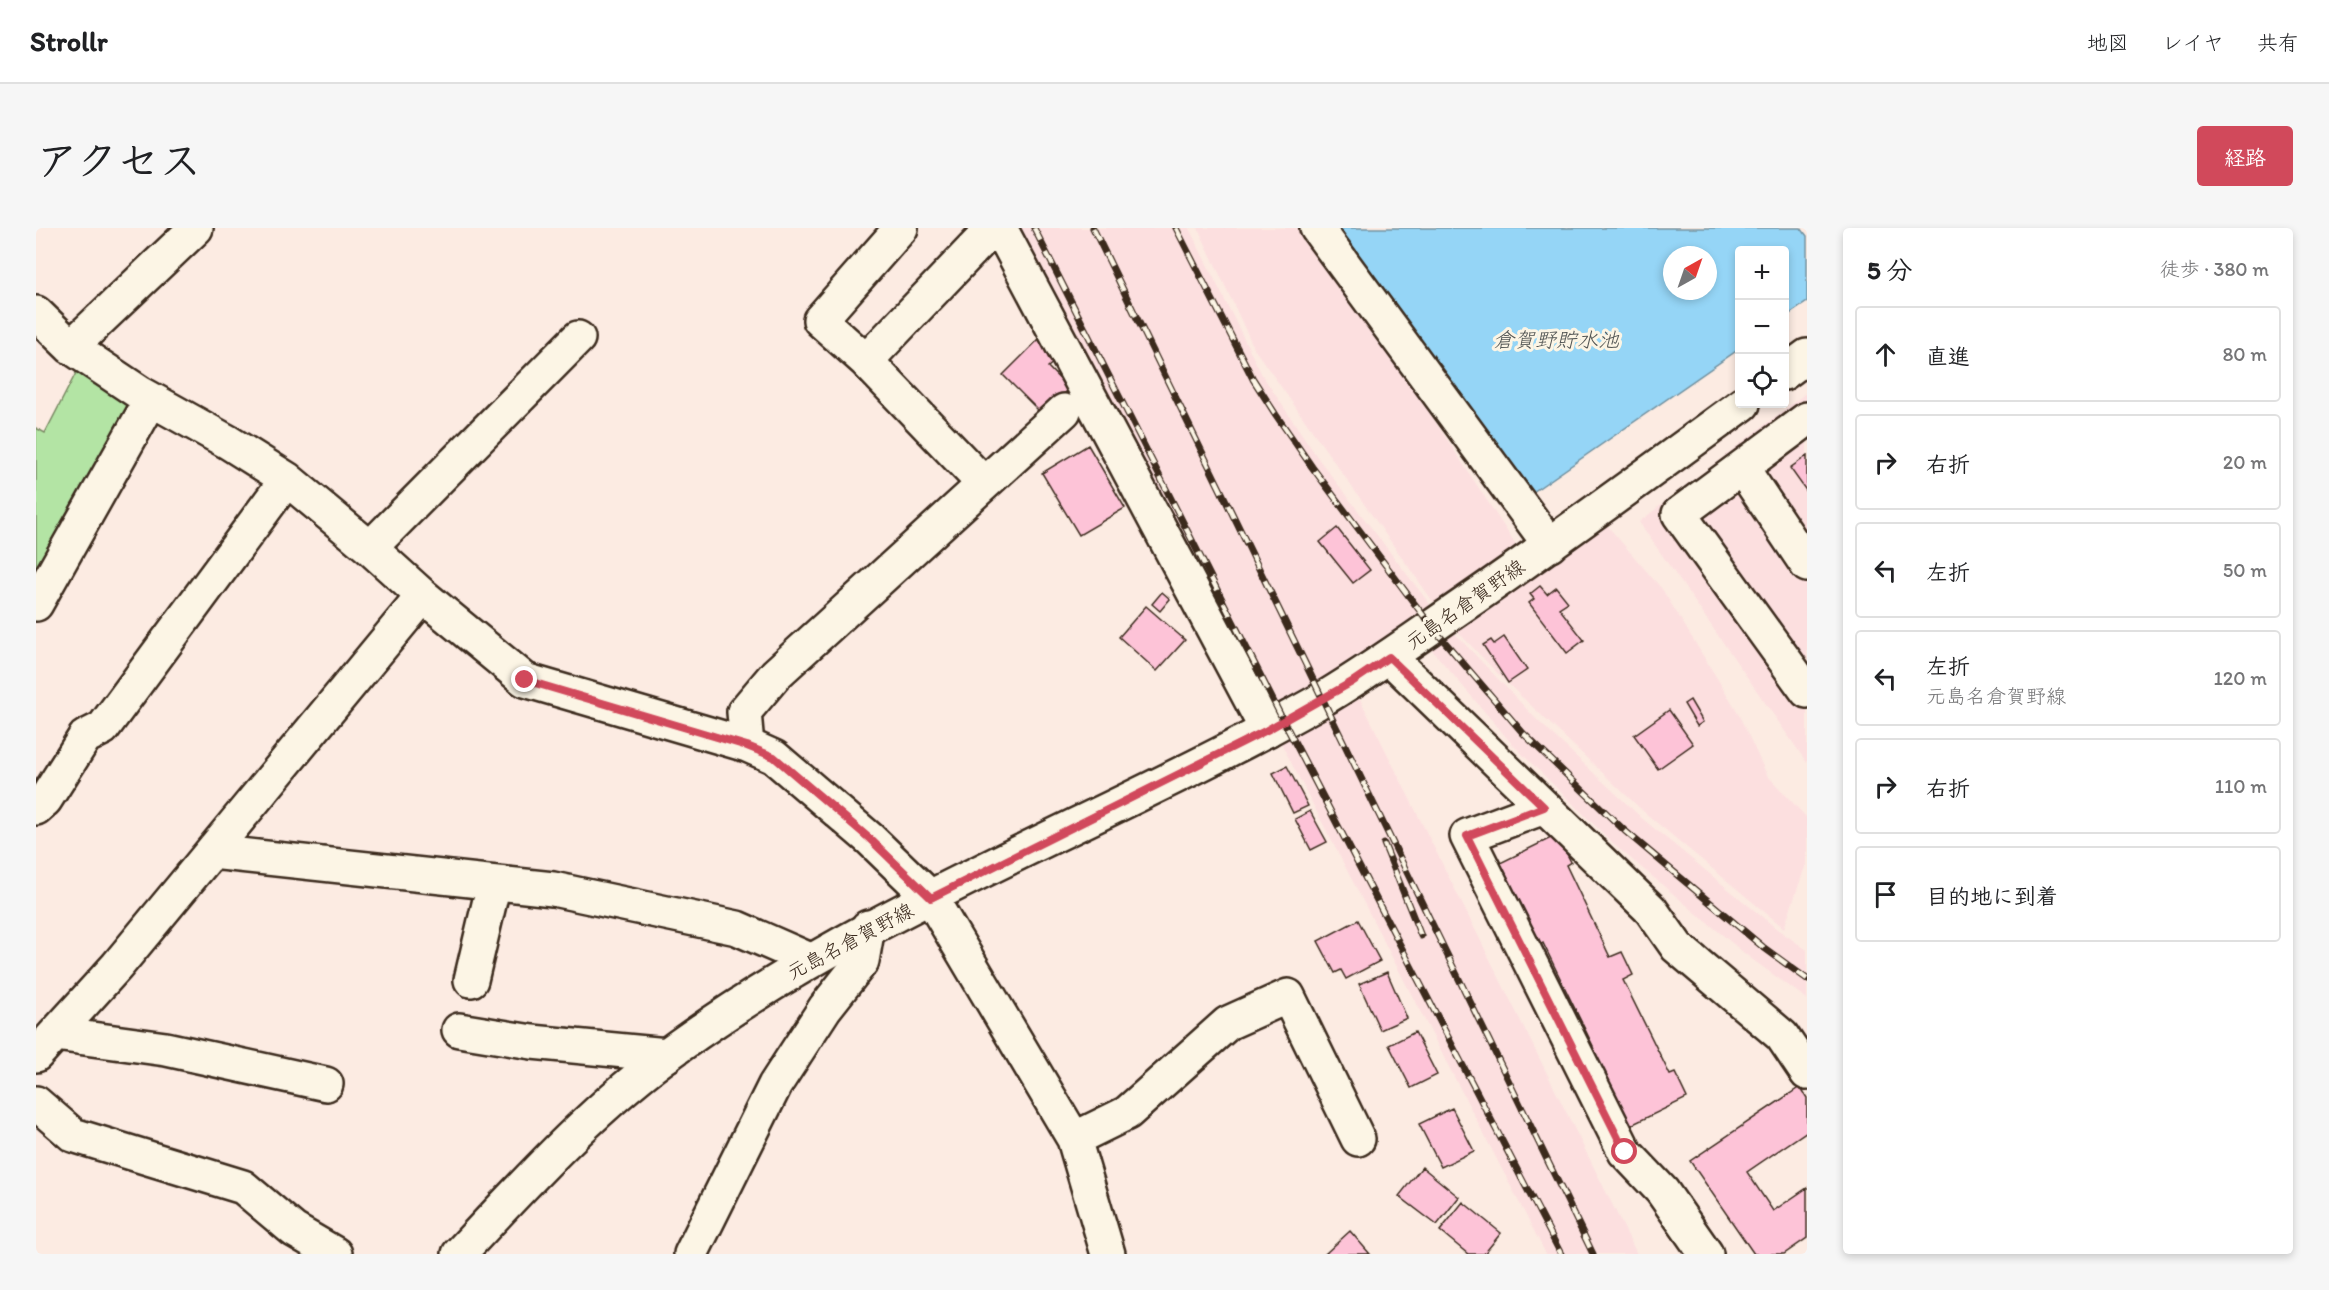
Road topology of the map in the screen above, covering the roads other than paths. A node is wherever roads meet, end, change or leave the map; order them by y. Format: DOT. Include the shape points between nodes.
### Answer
graph roads {
  1 [pos="196,228"];
  2 [pos="901,228"];
  3 [pos="993,228"];
  4 [pos="1000,228"];
  5 [pos="1317,228"];
  6 [pos="36,313"];
  7 [pos="578,338"];
  8 [pos="71,347"];
  9 [pos="1807,356"];
  10 [pos="866,361"];
  11 [pos="1789,370"];
  12 [pos="151,400"];
  13 [pos="1738,408"];
  14 [pos="1064,411"];
  15 [pos="1807,419"];
  16 [pos="1742,468"];
  17 [pos="287,478"];
  18 [pos="984,484"];
  19 [pos="1550,545"];
  20 [pos="370,548"];
  21 [pos="1807,565"];
  22 [pos="423,596"];
  23 [pos="36,604"];
  24 [pos="1389,657"];
  25 [pos="1807,691"];
  26 [pos="1267,730"];
  27 [pos="747,746"];
  28 [pos="1544,807"];
  29 [pos="36,808"];
  30 [pos="212,852"];
  31 [pos="494,883"];
  32 [pos="931,898"];
  33 [pos="868,927"];
  34 [pos="810,960"];
  35 [pos="471,980"];
  36 [pos="459,1030"];
  37 [pos="46,1044"];
  38 [pos="667,1055"];
  39 [pos="1807,1073"];
  40 [pos="326,1084"];
  41 [pos="36,1103"];
  42 [pos="1074,1139"];
  43 [pos="1358,1139"];
  44 [pos="335,1254"];
  45 [pos="459,1254"];
  46 [pos="690,1254"];
  47 [pos="1108,1254"];
  48 [pos="1706,1254"];
  1 -- 8 [label="street"];
  2 -- 10 [label="street" via="820,320"];
  3 -- 10 [label="street"];
  4 -- 26 [label="street"];
  5 -- 19 [label="street"];
  6 -- 8 [label="street"];
  7 -- 20 [label="street"];
  8 -- 12 [label="street"];
  9 -- 11 [label="street"];
  10 -- 18 [label="street"];
  12 -- 17 [label="street"];
  12 -- 23 [label="street"];
  13 -- 19 [label="street, 元島名倉賀野線"];
  14 -- 18 [label="street"];
  15 -- 16 [label="street"];
  16 -- 21 [label="street"];
  16 -- 25 [label="street" via="1679,514"];
  17 -- 20 [label="street"];
  17 -- 29 [label="street" via="103,728 85,737"];
  18 -- 27 [label="street" via="776,674 744,712"];
  19 -- 24 [label="street, 元島名倉賀野線"];
  20 -- 22 [label="street"];
  22 -- 27 [label="street" via="525,680"];
  22 -- 30 [label="street"];
  24 -- 26 [label="street, 元島名倉賀野線"];
  24 -- 28 [label="street"];
  26 -- 32 [label="street, 元島名倉賀野線"];
  27 -- 32 [label="street" via="774,757 870,839"];
  28 -- 39 [label="street" via="1651,910 1677,948 1782,1036"];
  28 -- 48 [label="street" via="1467,836 1625,1152 1662,1191"];
  30 -- 31 [label="street"];
  30 -- 37 [label="street"];
  31 -- 34 [label="street" via="553,890 736,928"];
  31 -- 35 [label="street"];
  32 -- 33 [label="street, 元島名倉賀野線"];
  32 -- 42 [label="street"];
  33 -- 34 [label="street, 元島名倉賀野線"];
  33 -- 46 [label="street" via="862,961 825,1008 775,1085"];
  34 -- 38 [label="street, 元島名倉賀野線"];
  36 -- 38 [label="street" via="532,1042"];
  37 -- 40 [label="street" via="166,1049"];
  38 -- 45 [label="street, 元島名倉賀野線" via="549,1156"];
  41 -- 44 [label="street" via="73,1135 243,1187 294,1230"];
  42 -- 43 [label="street" via="1126,1113 1228,1023 1288,996"];
  42 -- 47 [label="street"];
}
